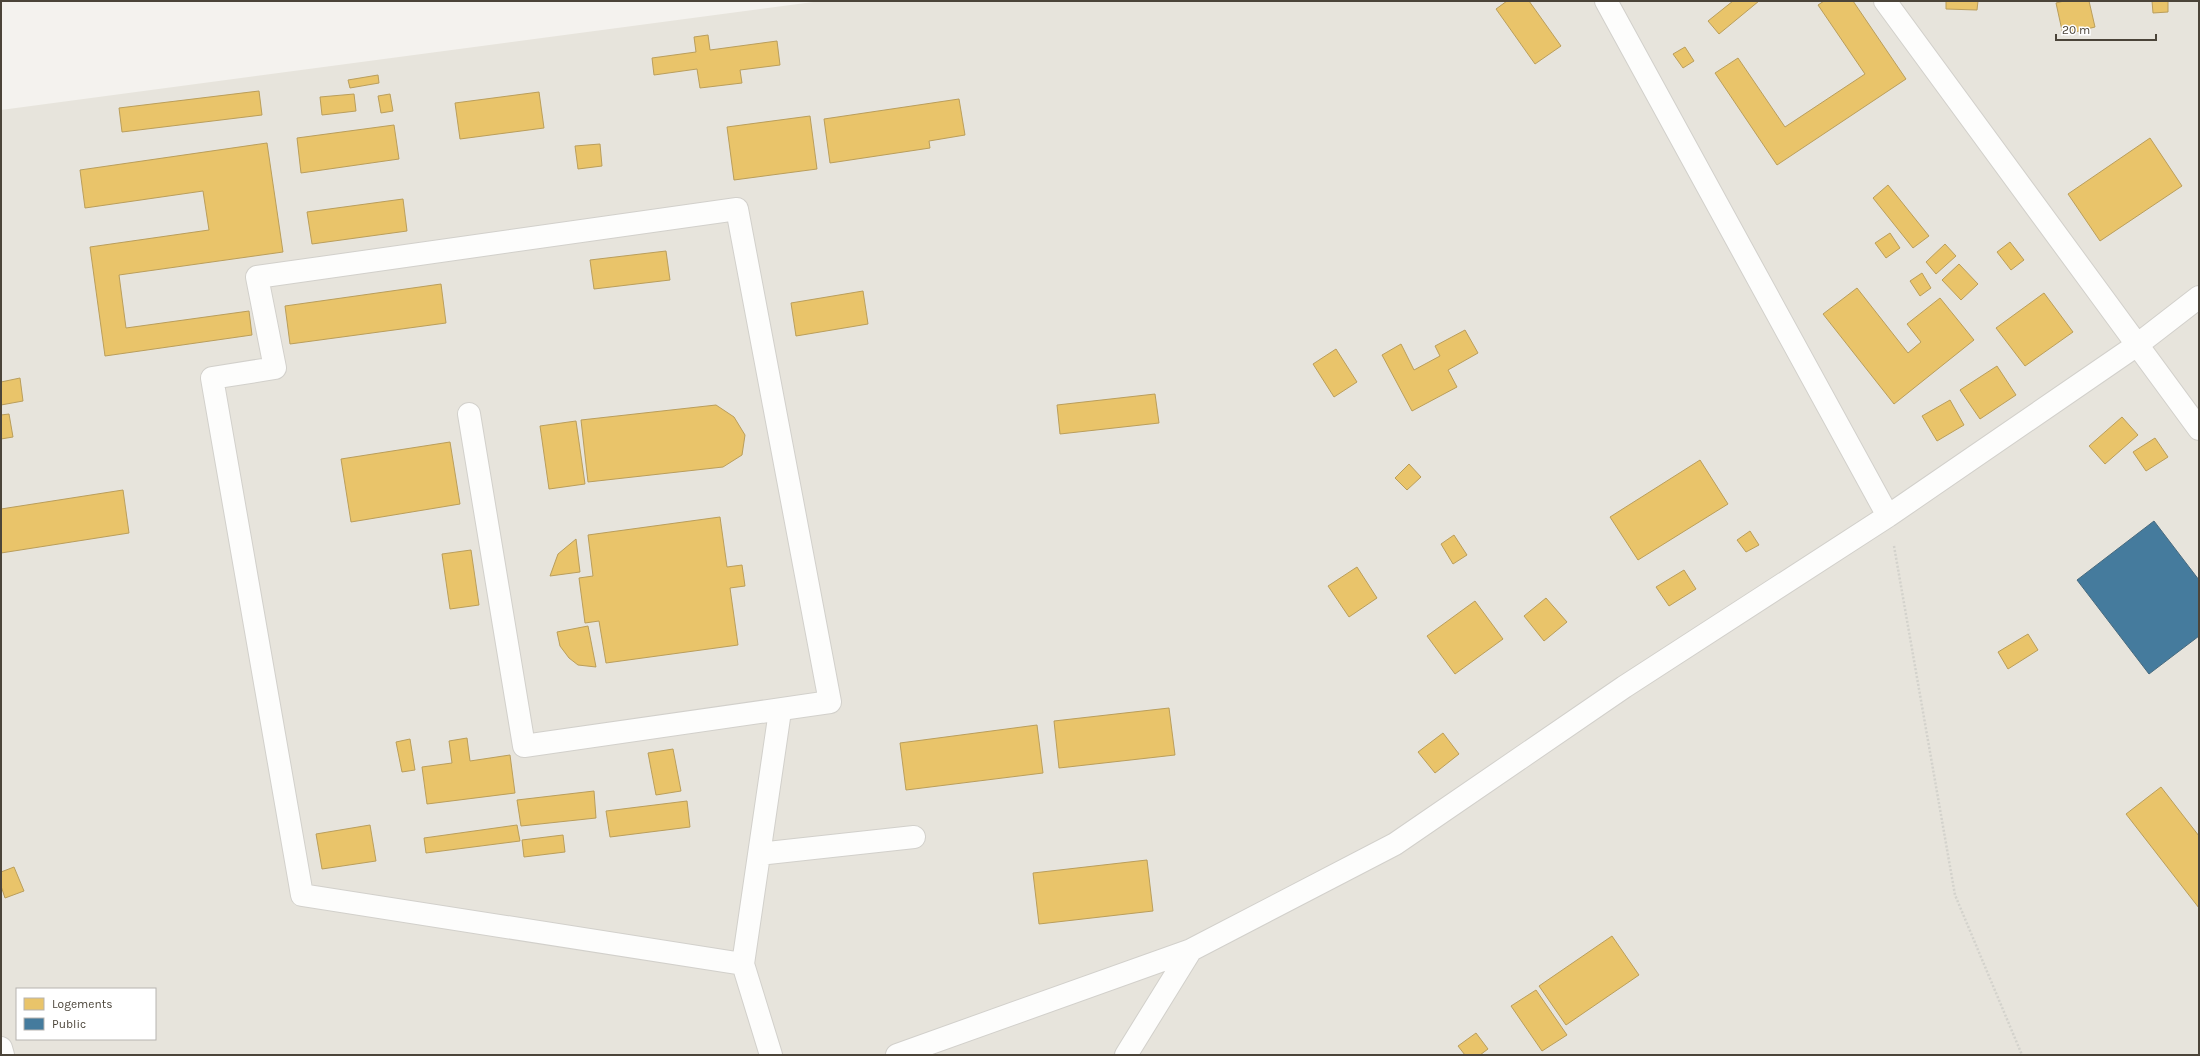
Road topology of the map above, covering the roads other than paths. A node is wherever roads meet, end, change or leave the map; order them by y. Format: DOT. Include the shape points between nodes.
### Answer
graph roads {
  1 [pos="1606,1"];
  2 [pos="1885,1"];
  3 [pos="2199,297"];
  4 [pos="2137,345"];
  5 [pos="469,414"];
  6 [pos="2199,429"];
  7 [pos="1888,516"];
  8 [pos="780,711"];
  9 [pos="914,837"];
  10 [pos="759,854"];
  11 [pos="1191,950"];
  12 [pos="742,964"];
  13 [pos="1,1048"];
  14 [pos="3,1055"];
  15 [pos="771,1055"];
  16 [pos="897,1055"];
  17 [pos="1126,1055"];
  1 -- 7 [label="street"];
  2 -- 4 [label="street"];
  3 -- 4 [label="street"];
  4 -- 6 [label="street"];
  4 -- 7 [label="street"];
  5 -- 8 [label="street" via="524,746"];
  7 -- 11 [label="street" via="1624,687 1395,844"];
  8 -- 10 [label="street"];
  8 -- 12 [label="street" via="830,702 737,209 257,277 275,368 212,378 302,895"];
  9 -- 10 [label="street"];
  10 -- 12 [label="street"];
  11 -- 16 [label="street"];
  11 -- 17 [label="street"];
  12 -- 15 [label="street"];
  13 -- 14 [label="street"];
}
